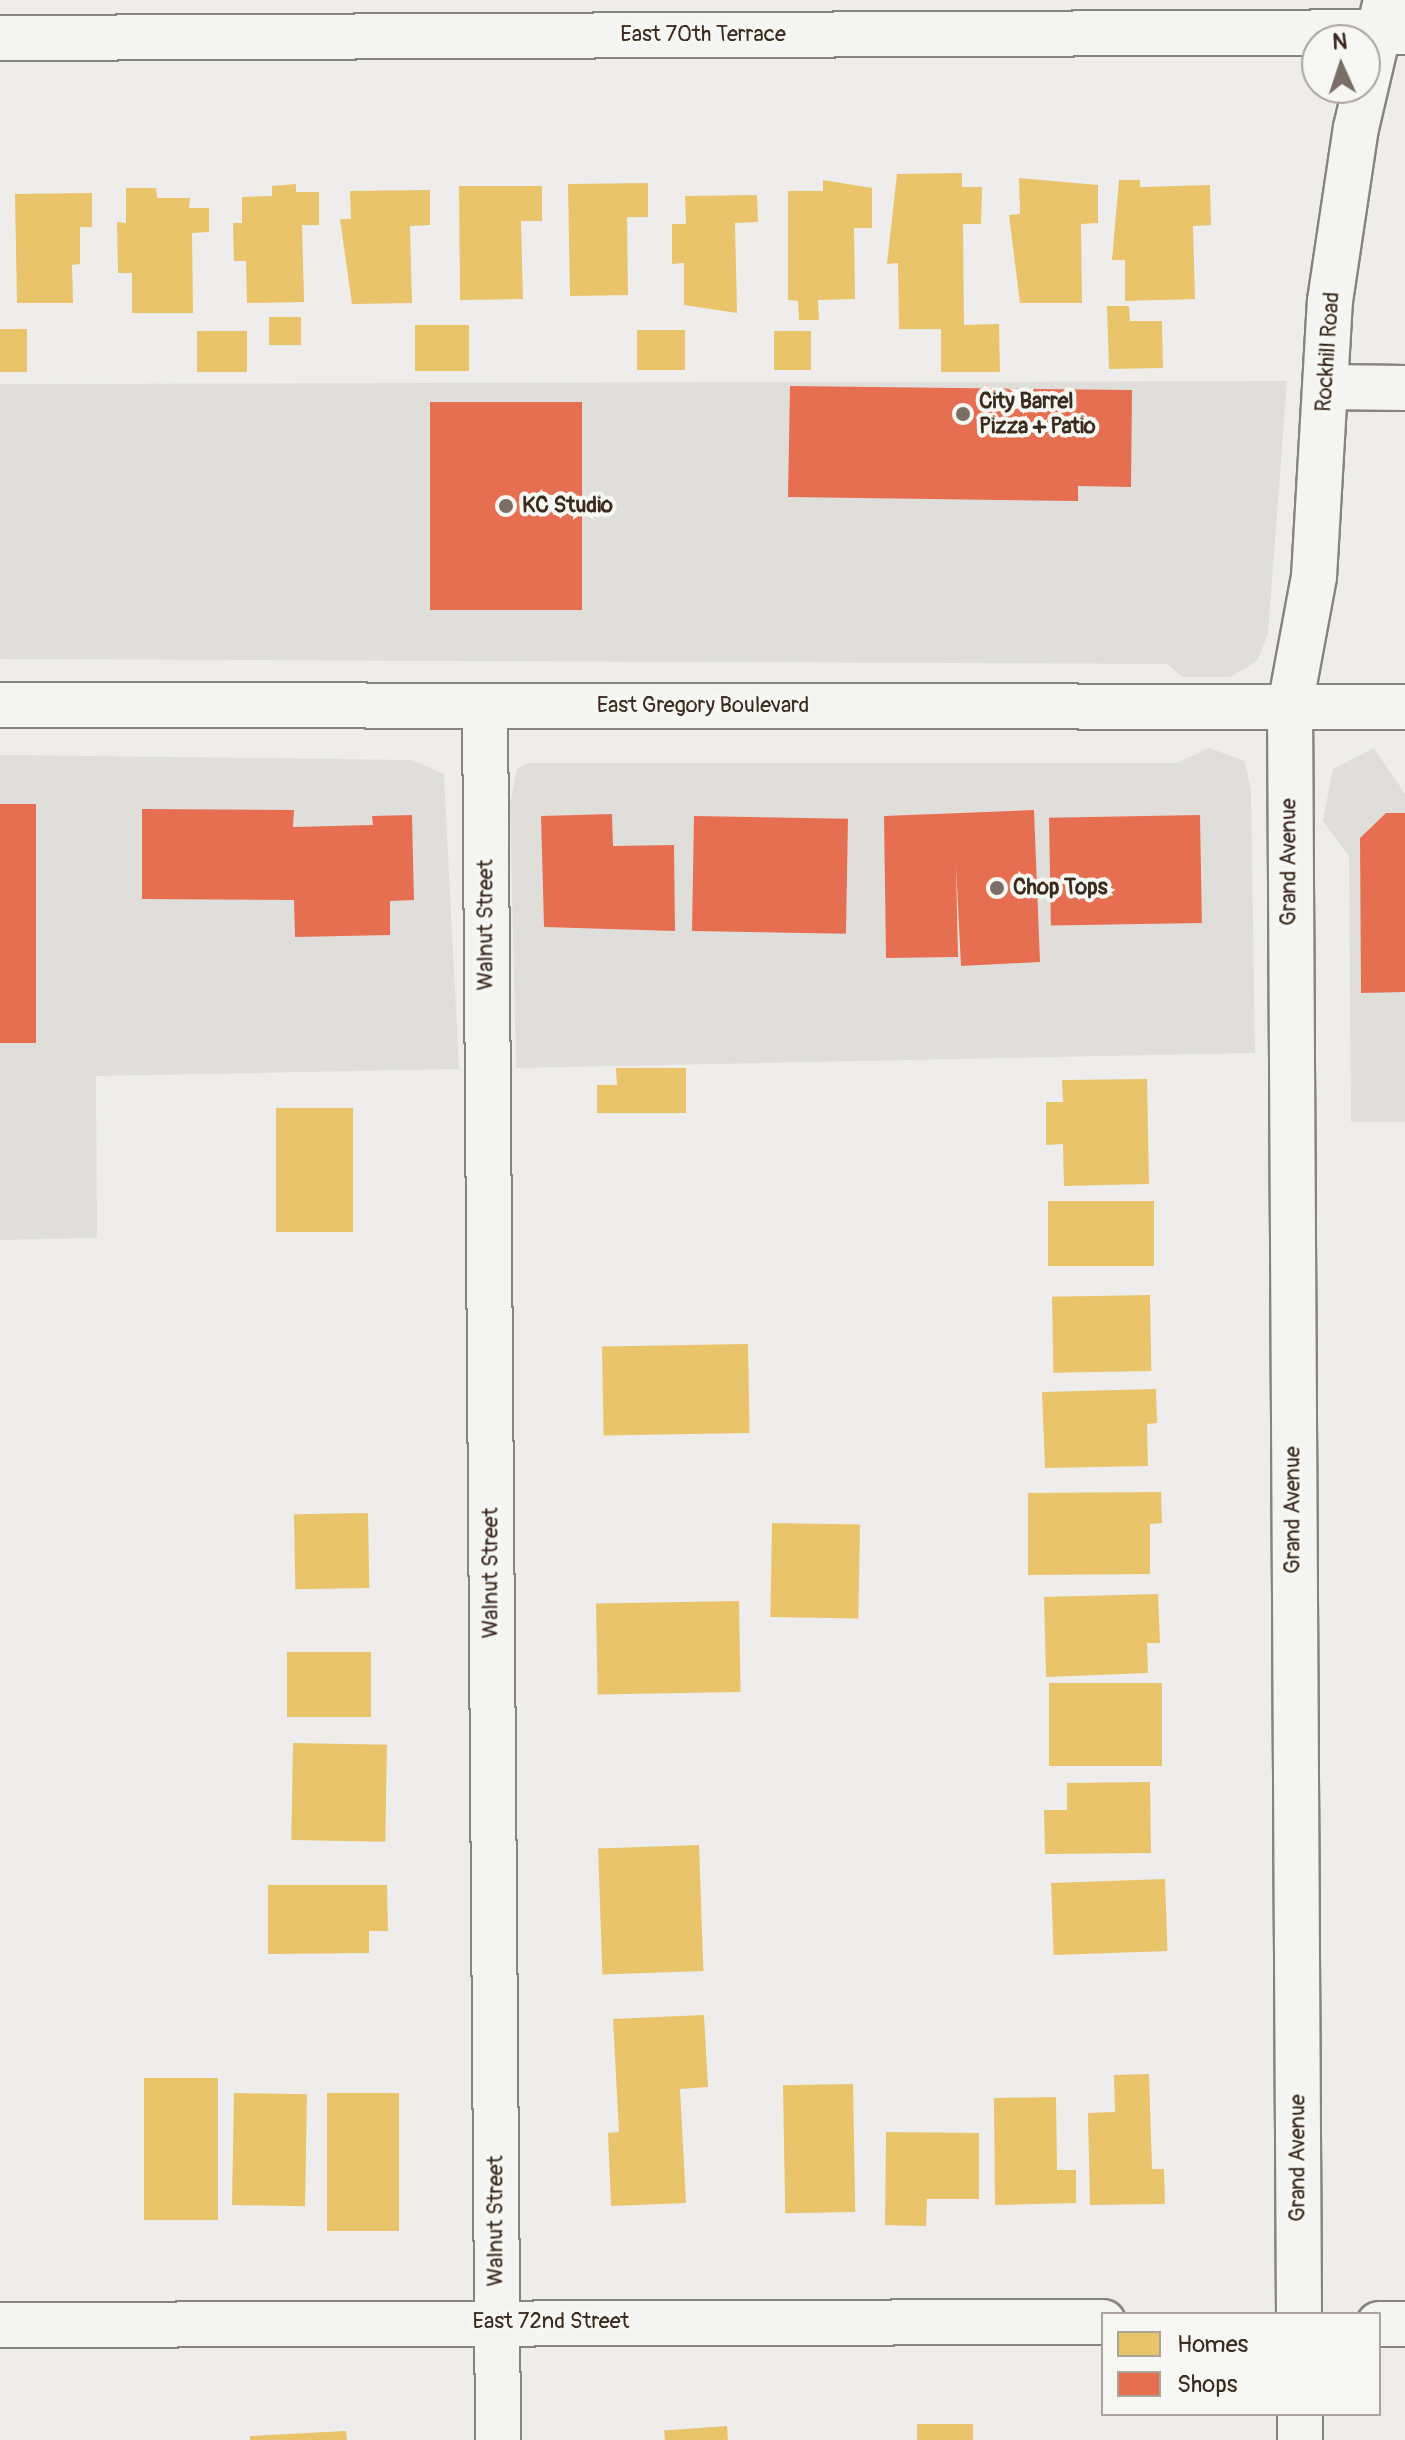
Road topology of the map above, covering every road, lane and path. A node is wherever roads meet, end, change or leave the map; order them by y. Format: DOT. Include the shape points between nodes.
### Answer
graph roads {
  1 [pos="1390,21"];
  2 [pos="0,38"];
  3 [pos="1325,387"];
  4 [pos="1405,388"];
  5 [pos="0,705"];
  6 [pos="485,706"];
  7 [pos="1290,706"];
  8 [pos="1405,707"];
  9 [pos="1299,2312"];
  10 [pos="496,2322"];
  11 [pos="1101,2322"];
  12 [pos="1381,2324"];
  13 [pos="1405,2324"];
  14 [pos="0,2325"];
  15 [pos="1300,2416"];
  16 [pos="498,2440"];
  17 [pos="1300,2440"];
  1 -- 2 [label="street, East 70th Terrace"];
  1 -- 3 [label="street, Rockhill Road" via="1344,202"];
  3 -- 4 [label="street"];
  3 -- 7 [label="street, Rockhill Road" via="1314,577"];
  5 -- 6 [label="street, East Gregory Boulevard"];
  6 -- 7 [label="street, East Gregory Boulevard"];
  6 -- 10 [label="street, Walnut Street"];
  7 -- 8 [label="street, East Gregory Boulevard"];
  7 -- 9 [label="street, Grand Avenue"];
  10 -- 11 [label="street, East 72nd Street"];
  10 -- 14 [label="street, East 72nd Street"];
  10 -- 16 [label="street, Walnut Street"];
  12 -- 13 [label="street"];
  15 -- 17 [label="street"];
}
